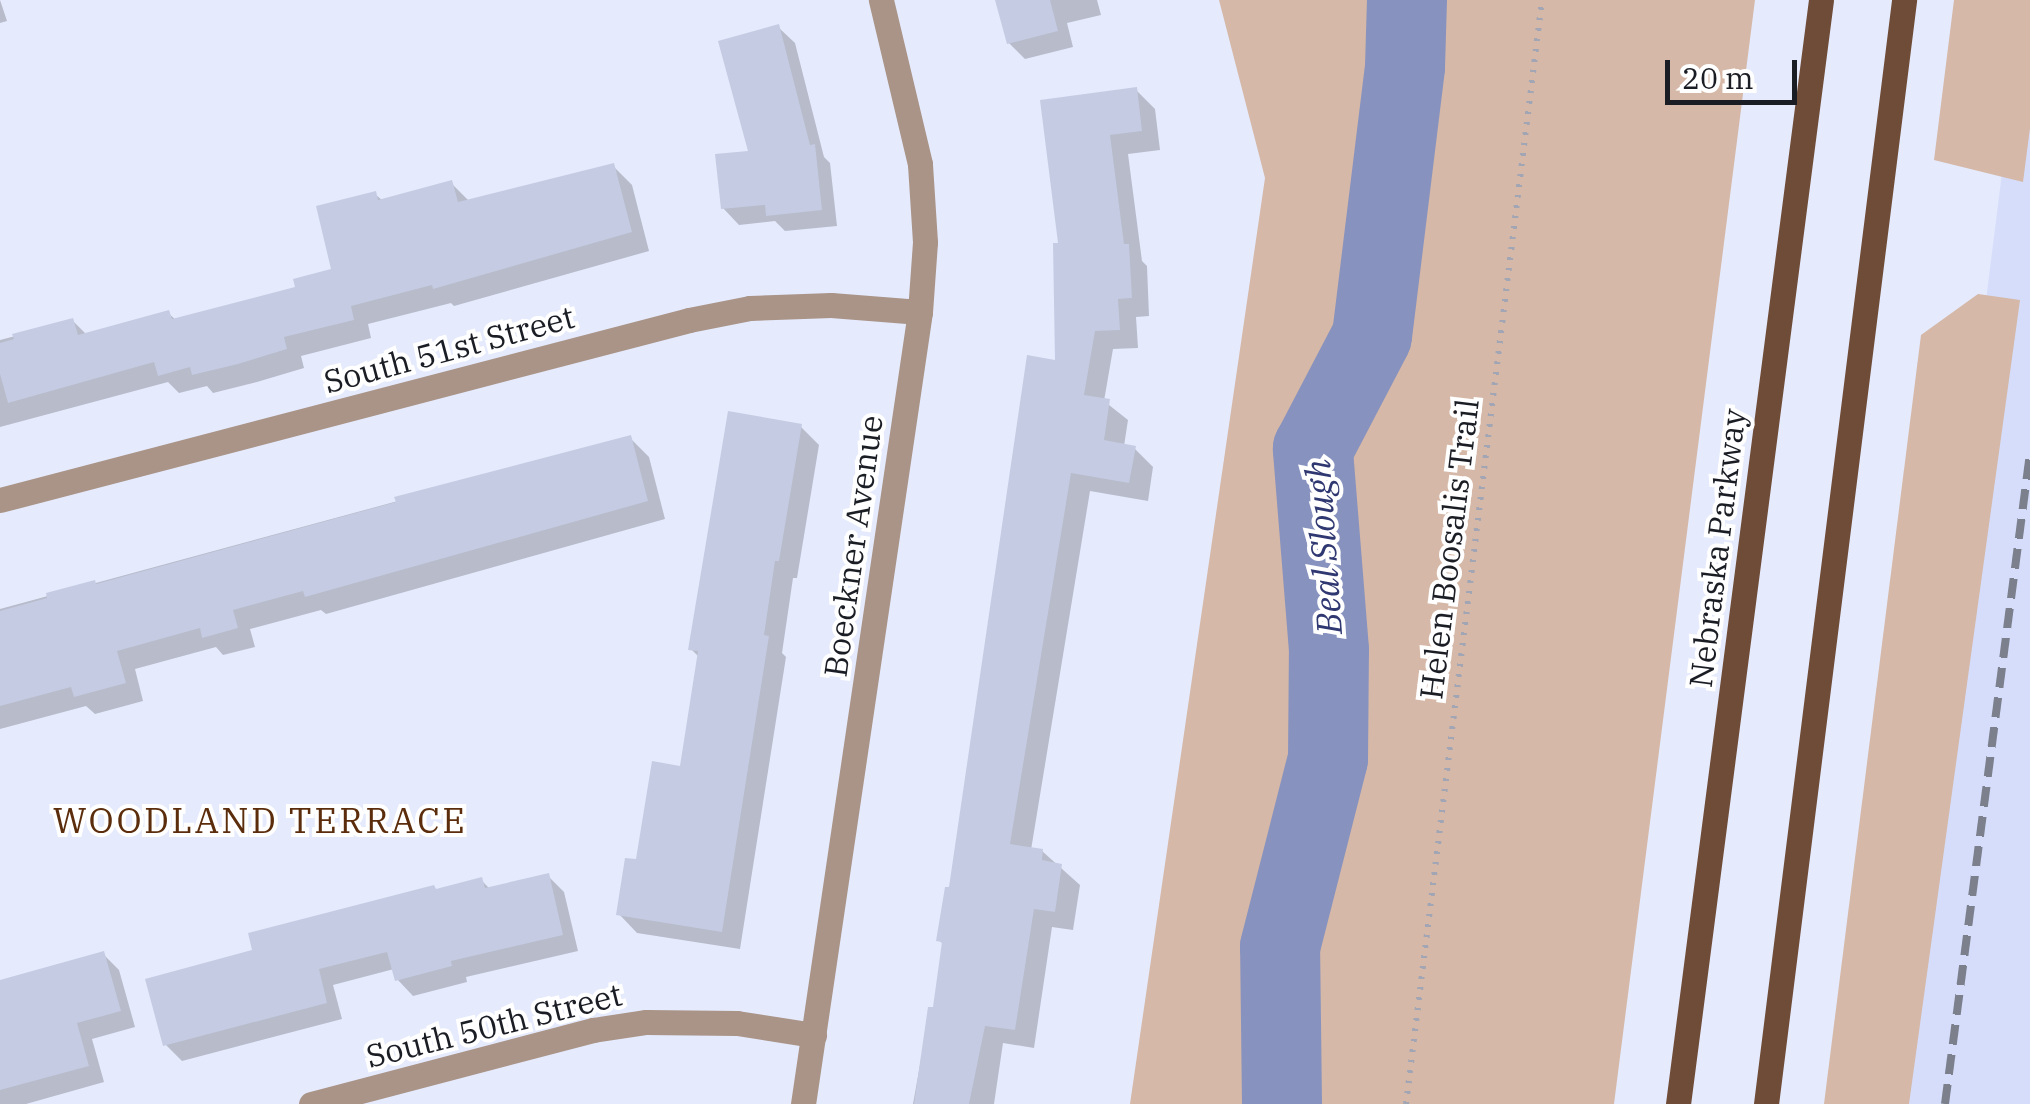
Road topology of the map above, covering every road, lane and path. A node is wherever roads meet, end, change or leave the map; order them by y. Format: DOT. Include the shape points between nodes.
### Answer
graph roads {
  1 [pos="880,0"];
  2 [pos="1542,0"];
  3 [pos="1820,0"];
  4 [pos="1904,0"];
  5 [pos="920,312"];
  6 [pos="0,500"];
  7 [pos="814,1035"];
  8 [pos="311,1104"];
  9 [pos="803,1104"];
  10 [pos="1406,1104"];
  11 [pos="1678,1104"];
  12 [pos="1766,1104"];
  1 -- 5 [label="street, Boeckner Avenue" via="920,164"];
  2 -- 10 [label="path, Helen Boosalis Trail"];
  3 -- 11 [label="main road, Nebraska Parkway"];
  4 -- 12 [label="main road"];
  5 -- 6 [label="street, South 51st Street" via="831,305 704,317"];
  5 -- 7 [label="street, Boeckner Avenue"];
  7 -- 8 [label="street, South 50th Street" via="737,1022 646,1022"];
  7 -- 9 [label="street, Boeckner Avenue"];
}
